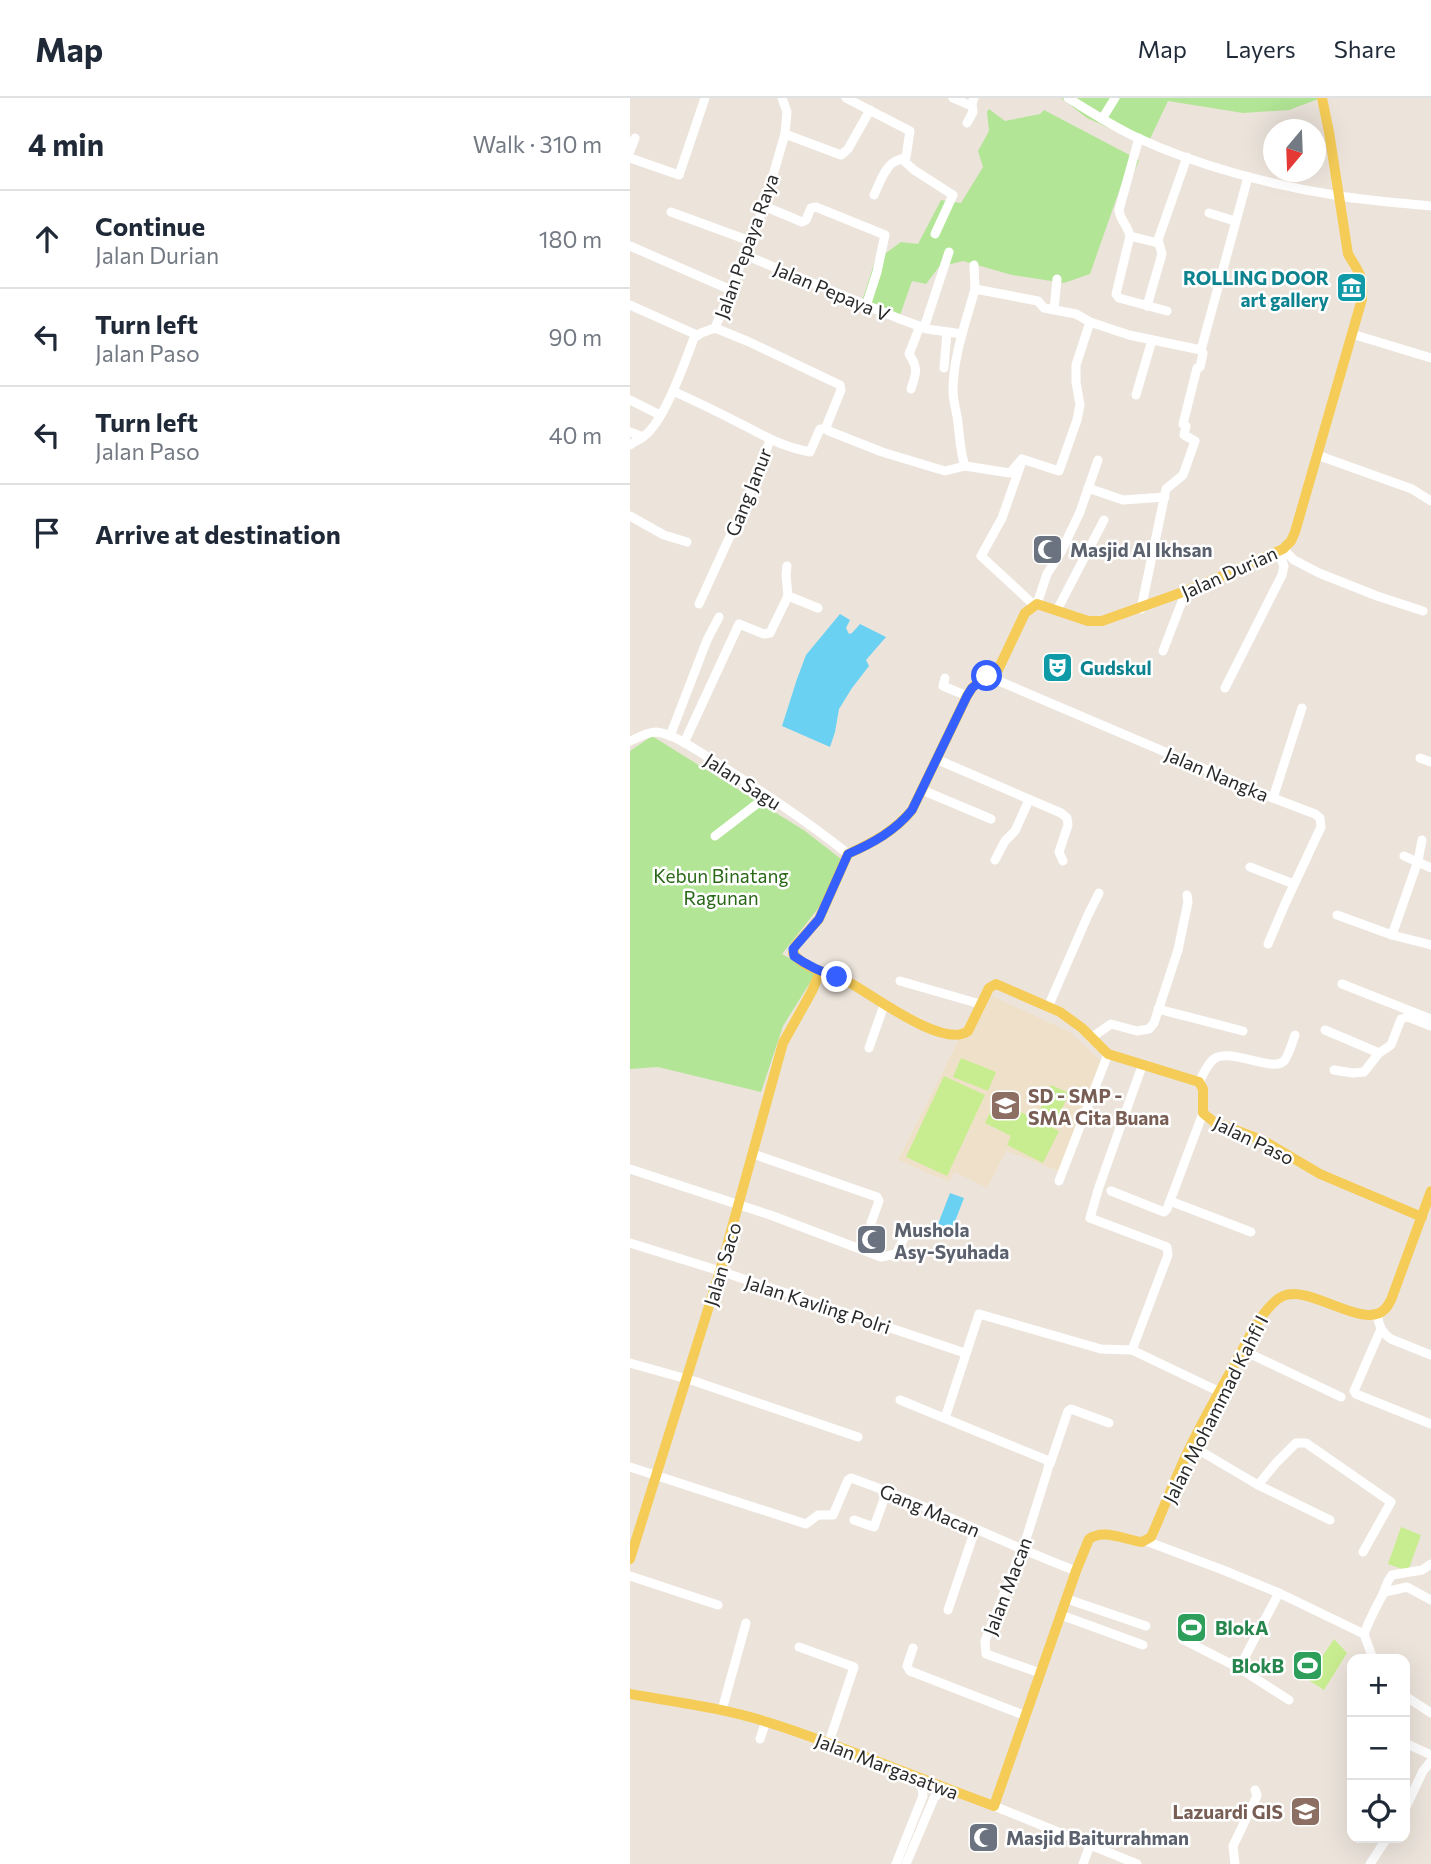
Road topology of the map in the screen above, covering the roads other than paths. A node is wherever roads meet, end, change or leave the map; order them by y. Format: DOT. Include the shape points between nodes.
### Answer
graph roads {
  1 [pos="705,98"];
  2 [pos="782,98"];
  3 [pos="846,98"];
  4 [pos="953,98"];
  5 [pos="1068,98"];
  6 [pos="1322,98"];
  7 [pos="1112,99"];
  8 [pos="973,101"];
  9 [pos="870,110"];
  10 [pos="1102,119"];
  11 [pos="967,123"];
  12 [pos="785,134"];
  13 [pos="635,138"];
  14 [pos="1139,138"];
  15 [pos="630,150"];
  16 [pos="1186,157"];
  17 [pos="630,158"];
  18 [pos="902,159"];
  19 [pos="1248,177"];
  20 [pos="874,195"];
  21 [pos="1340,196"];
  22 [pos="764,206"];
  23 [pos="1431,206"];
  24 [pos="671,212"];
  25 [pos="1209,213"];
  26 [pos="1235,220"];
  27 [pos="935,234"];
  28 [pos="1130,236"];
  29 [pos="750,241"];
  30 [pos="1158,243"];
  31 [pos="630,246"];
  32 [pos="949,252"];
  33 [pos="745,255"];
  34 [pos="974,265"];
  35 [pos="1057,279"];
  36 [pos="975,289"];
  37 [pos="731,290"];
  38 [pos="630,305"];
  39 [pos="866,306"];
  40 [pos="1147,306"];
  41 [pos="1054,309"];
  42 [pos="1167,311"];
  43 [pos="1090,322"];
  44 [pos="922,327"];
  45 [pos="715,328"];
  46 [pos="947,332"];
  47 [pos="962,334"];
  48 [pos="1352,334"];
  49 [pos="697,335"];
  50 [pos="1152,340"];
  51 [pos="1201,350"];
  52 [pos="1431,358"];
  53 [pos="944,368"];
  54 [pos="911,389"];
  55 [pos="673,391"];
  56 [pos="1136,395"];
  57 [pos="630,400"];
  58 [pos="660,415"];
  59 [pos="827,429"];
  60 [pos="630,432"];
  61 [pos="643,438"];
  62 [pos="769,440"];
  63 [pos="630,444"];
  64 [pos="1317,455"];
  65 [pos="1022,459"];
  66 [pos="1098,460"];
  67 [pos="965,466"];
  68 [pos="1088,488"];
  69 [pos="1165,497"];
  70 [pos="1431,500"];
  71 [pos="630,516"];
  72 [pos="1104,520"];
  73 [pos="687,542"];
  74 [pos="1281,550"];
  75 [pos="787,566"];
  76 [pos="1000,579"];
  77 [pos="1012,586"];
  78 [pos="1186,592"];
  79 [pos="788,596"];
  80 [pos="699,604"];
  81 [pos="1036,605"];
  82 [pos="818,608"];
  83 [pos="1141,609"];
  84 [pos="1057,610"];
  85 [pos="1423,611"];
  86 [pos="719,617"];
  87 [pos="1163,651"];
  88 [pos="987,676"];
  89 [pos="946,678"];
  90 [pos="1225,688"];
  91 [pos="967,696"];
  92 [pos="1302,708"];
  93 [pos="670,736"];
  94 [pos="630,741"];
  95 [pos="684,743"];
  96 [pos="1420,758"];
  97 [pos="936,759"];
  98 [pos="1431,762"];
  99 [pos="922,790"];
  100 [pos="767,796"];
  101 [pos="1273,798"];
  102 [pos="1029,800"];
  103 [pos="991,819"];
  104 [pos="715,836"];
  105 [pos="1422,840"];
  106 [pos="848,854"];
  107 [pos="1404,856"];
  108 [pos="995,860"];
  109 [pos="1063,861"];
  110 [pos="1418,861"];
  111 [pos="1250,867"];
  112 [pos="1431,868"];
  113 [pos="1294,884"];
  114 [pos="1099,893"];
  115 [pos="1187,895"];
  116 [pos="1337,915"];
  117 [pos="1392,935"];
  118 [pos="1268,944"];
  119 [pos="1431,945"];
  120 [pos="820,972"];
  121 [pos="901,981"];
  122 [pos="1342,984"];
  123 [pos="980,1004"];
  124 [pos="884,1005"];
  125 [pos="1048,1007"];
  126 [pos="1158,1009"];
  127 [pos="1431,1019"];
  128 [pos="1431,1026"];
  129 [pos="1325,1030"];
  130 [pos="1243,1031"];
  131 [pos="1295,1035"];
  132 [pos="1091,1038"];
  133 [pos="869,1048"];
  134 [pos="1379,1053"];
  135 [pos="1108,1054"];
  136 [pos="1142,1066"];
  137 [pos="1334,1070"];
  138 [pos="1199,1082"];
  139 [pos="1203,1113"];
  140 [pos="753,1154"];
  141 [pos="630,1169"];
  142 [pos="1059,1181"];
  143 [pos="1111,1191"];
  144 [pos="1431,1191"];
  145 [pos="1170,1201"];
  146 [pos="740,1205"];
  147 [pos="1422,1217"];
  148 [pos="871,1223"];
  149 [pos="906,1232"];
  150 [pos="1251,1232"];
  151 [pos="630,1243"];
  152 [pos="720,1271"];
  153 [pos="1377,1314"];
  154 [pos="1381,1329"];
  155 [pos="1132,1350"];
  156 [pos="1242,1350"];
  157 [pos="965,1353"];
  158 [pos="1431,1355"];
  159 [pos="630,1363"];
  160 [pos="686,1379"];
  161 [pos="1220,1392"];
  162 [pos="1341,1398"];
  163 [pos="900,1400"];
  164 [pos="945,1418"];
  165 [pos="1109,1423"];
  166 [pos="1431,1424"];
  167 [pos="858,1437"];
  168 [pos="1192,1446"];
  169 [pos="1050,1464"];
  170 [pos="630,1467"];
  171 [pos="657,1476"];
  172 [pos="1258,1485"];
  173 [pos="887,1491"];
  174 [pos="854,1520"];
  175 [pos="1331,1520"];
  176 [pos="975,1530"];
  177 [pos="1146,1541"];
  178 [pos="1022,1548"];
  179 [pos="1363,1552"];
  180 [pos="630,1559"];
  181 [pos="1431,1564"];
  182 [pos="1076,1571"];
  183 [pos="630,1576"];
  184 [pos="1385,1592"];
  185 [pos="1279,1593"];
  186 [pos="1066,1599"];
  187 [pos="1431,1600"];
  188 [pos="718,1605"];
  189 [pos="948,1610"];
  190 [pos="1061,1615"];
  191 [pos="746,1623"];
  192 [pos="1146,1626"];
  193 [pos="1363,1634"];
  194 [pos="1182,1639"];
  195 [pos="1143,1645"];
  196 [pos="799,1647"];
  197 [pos="913,1648"];
  198 [pos="1371,1654"];
  199 [pos="1239,1668"];
  200 [pos="1040,1673"];
  201 [pos="630,1694"];
  202 [pos="1410,1699"];
  203 [pos="1289,1700"];
  204 [pos="722,1710"];
  205 [pos="1431,1713"];
  206 [pos="1026,1716"];
  207 [pos="766,1721"];
  208 [pos="760,1739"];
  209 [pos="828,1742"];
  210 [pos="1410,1745"];
  211 [pos="1431,1755"];
  212 [pos="1431,1761"];
  213 [pos="921,1780"];
  214 [pos="945,1788"];
  215 [pos="1255,1790"];
  216 [pos="1410,1798"];
  217 [pos="994,1806"];
  218 [pos="1384,1843"];
  219 [pos="1090,1844"];
  220 [pos="896,1864"];
  221 [pos="906,1864"];
  222 [pos="1083,1864"];
  223 [pos="1137,1864"];
  224 [pos="1235,1864"];
  225 [pos="1370,1864"];
  1 -- 17 [label="street" via="680,175"];
  2 -- 12 [label="street, Jalan Pepaya Raya" via="787,112"];
  3 -- 9 [label="street"];
  4 -- 8 [label="street" via="969,105"];
  5 -- 10 [label="street"];
  6 -- 21 [label="main road, Jalan Durian"];
  7 -- 10 [label="street"];
  8 -- 11 [label="street"];
  9 -- 12 [label="street" via="841,155"];
  9 -- 18 [label="street" via="910,131"];
  10 -- 14 [label="street"];
  12 -- 22 [label="street, Jalan Pepaya Raya"];
  13 -- 15 [label="street"];
  14 -- 16 [label="street"];
  14 -- 28 [label="street" via="1119,210"];
  16 -- 19 [label="street"];
  16 -- 30 [label="street"];
  18 -- 20 [label="street" via="892,163"];
  18 -- 27 [label="street" via="953,195"];
  19 -- 21 [label="street"];
  19 -- 26 [label="street"];
  21 -- 23 [label="street"];
  21 -- 48 [label="main road, Jalan Durian" via="1348,254 1363,281"];
  22 -- 29 [label="street, Jalan Pepaya Raya"];
  22 -- 39 [label="street" via="802,222 816,207 885,235"];
  24 -- 29 [label="street"];
  25 -- 26 [label="street"];
  26 -- 51 [label="street"];
  28 -- 30 [label="street"];
  28 -- 40 [label="street" via="1116,294"];
  29 -- 33 [label="street, Jalan Pepaya Raya"];
  30 -- 40 [label="street" via="1162,254"];
  31 -- 37 [label="street"];
  32 -- 44 [label="street"];
  33 -- 37 [label="street, Jalan Pepaya Raya"];
  33 -- 39 [label="street, Jalan Pepaya V"];
  34 -- 36 [label="street"];
  35 -- 41 [label="street"];
  36 -- 41 [label="street" via="1025,297"];
  36 -- 47 [label="street"];
  37 -- 45 [label="street, Jalan Pepaya Raya"];
  38 -- 49 [label="street"];
  39 -- 44 [label="street, Jalan Pepaya V"];
  40 -- 42 [label="street"];
  41 -- 43 [label="street"];
  43 -- 50 [label="street"];
  43 -- 65 [label="street" via="1076,365 1077,420 1059,471"];
  44 -- 46 [label="street, Jalan Pepaya V"];
  44 -- 54 [label="street" via="909,354 916,371"];
  45 -- 49 [label="street, Jalan Pepaya Raya"];
  45 -- 59 [label="street" via="840,385"];
  46 -- 47 [label="street, Jalan Pepaya V"];
  46 -- 53 [label="street"];
  47 -- 67 [label="street" via="953,394"];
  48 -- 52 [label="street"];
  48 -- 64 [label="main road, Jalan Durian"];
  49 -- 55 [label="street, Jalan Pepaya Raya"];
  50 -- 51 [label="street"];
  50 -- 56 [label="street"];
  51 -- 69 [label="street" via="1183,424 1184,435 1195,441 1183,475 1166,489"];
  55 -- 58 [label="street, Jalan Pepaya Raya"];
  55 -- 62 [label="street, Gang Janur"];
  57 -- 58 [label="street"];
  58 -- 61 [label="street, Jalan Pepaya Raya"];
  59 -- 62 [label="street" via="820,429 810,452"];
  59 -- 67 [label="street" via="945,471"];
  60 -- 61 [label="street"];
  61 -- 63 [label="street, Jalan Pepaya Raya"];
  62 -- 80 [label="street, Gang Janur"];
  64 -- 70 [label="street"];
  64 -- 74 [label="main road, Jalan Durian" via="1296,532"];
  65 -- 67 [label="street" via="1010,473"];
  65 -- 77 [label="street" via="1002,518 981,556"];
  66 -- 68 [label="street"];
  68 -- 69 [label="street" via="1123,500"];
  68 -- 81 [label="street"];
  69 -- 83 [label="street"];
  71 -- 73 [label="street"];
  72 -- 84 [label="street"];
  74 -- 78 [label="main road, Jalan Durian"];
  74 -- 85 [label="street" via="1319,573"];
  74 -- 90 [label="street" via="1282,575"];
  75 -- 79 [label="street"];
  76 -- 77 [label="street"];
  77 -- 81 [label="street"];
  78 -- 83 [label="main road, Jalan Durian"];
  78 -- 87 [label="street"];
  79 -- 82 [label="street"];
  79 -- 95 [label="street" via="770,633 739,624"];
  81 -- 84 [label="main road, Jalan Durian"];
  81 -- 88 [label="main road" via="1024,613 998,670"];
  83 -- 84 [label="main road, Jalan Durian" via="1094,622"];
  86 -- 93 [label="street"];
  88 -- 91 [label="main road"];
  88 -- 101 [label="street, Jalan Nangka"];
  89 -- 91 [label="street" via="943,686"];
  91 -- 97 [label="main road"];
  92 -- 101 [label="street"];
  93 -- 94 [label="street" via="651,732"];
  93 -- 95 [label="street, Jalan Sagu"];
  95 -- 100 [label="street, Jalan Sagu"];
  96 -- 98 [label="street"];
  97 -- 99 [label="main road"];
  97 -- 102 [label="street"];
  99 -- 103 [label="street"];
  99 -- 106 [label="main road" via="904,820"];
  100 -- 104 [label="street"];
  100 -- 106 [label="street, Jalan Sagu"];
  101 -- 113 [label="street, Jalan Nangka" via="1315,814 1322,823"];
  102 -- 108 [label="street"];
  102 -- 109 [label="street" via="1067,818 1059,852"];
  105 -- 110 [label="street"];
  106 -- 120 [label="main road" via="819,919 793,949 794,956"];
  107 -- 110 [label="street"];
  110 -- 112 [label="street"];
  110 -- 117 [label="street"];
  111 -- 113 [label="street"];
  113 -- 118 [label="street, Jalan Nangka"];
  114 -- 125 [label="street"];
  115 -- 126 [label="street" via="1178,950"];
  116 -- 117 [label="street"];
  117 -- 119 [label="street"];
  120 -- 124 [label="main road" via="847,981"];
  120 -- 140 [label="main road, Jalan Saco" via="783,1043"];
  121 -- 123 [label="street"];
  122 -- 127 [label="street"];
  123 -- 124 [label="main road" via="962,1035 928,1028"];
  123 -- 125 [label="main road" via="996,984"];
  124 -- 133 [label="street"];
  125 -- 132 [label="main road"];
  126 -- 130 [label="street"];
  126 -- 132 [label="street" via="1149,1029 1137,1031 1111,1024"];
  128 -- 134 [label="street" via="1401,1018 1391,1045"];
  129 -- 134 [label="street"];
  131 -- 138 [label="street" via="1282,1063 1222,1056 1213,1059"];
  132 -- 135 [label="main road"];
  134 -- 137 [label="street" via="1364,1072"];
  135 -- 136 [label="main road"];
  135 -- 142 [label="street"];
  136 -- 138 [label="main road"];
  136 -- 155 [label="street" via="1090,1218 1167,1247 1168,1255"];
  138 -- 139 [label="main road, Jalan Paso"];
  139 -- 145 [label="street"];
  139 -- 147 [label="main road, Jalan Paso" via="1320,1174"];
  140 -- 146 [label="main road, Jalan Saco"];
  140 -- 148 [label="street" via="877,1197"];
  141 -- 146 [label="street"];
  143 -- 145 [label="street" via="1164,1212"];
  144 -- 147 [label="main road"];
  145 -- 150 [label="street"];
  146 -- 149 [label="street" via="881,1257 896,1254"];
  146 -- 152 [label="main road, Jalan Saco"];
  147 -- 153 [label="main road" via="1391,1300"];
  151 -- 152 [label="street, Jalan Kavling Polri"];
  152 -- 157 [label="street, Jalan Kavling Polri"];
  152 -- 160 [label="main road, Jalan Saco"];
  153 -- 154 [label="street"];
  153 -- 156 [label="main road, Jalan Mohammad Kahfi I" via="1289,1294 1267,1309"];
  154 -- 158 [label="street" via="1391,1339"];
  154 -- 166 [label="street" via="1354,1391"];
  155 -- 157 [label="street" via="1101,1349 979,1314"];
  155 -- 161 [label="street"];
  156 -- 161 [label="main road, Jalan Mohammad Kahfi I"];
  156 -- 162 [label="street"];
  157 -- 164 [label="street"];
  159 -- 160 [label="street"];
  160 -- 167 [label="street"];
  160 -- 171 [label="main road, Jalan Saco"];
  161 -- 168 [label="main road, Jalan Mohammad Kahfi I"];
  163 -- 164 [label="street"];
  164 -- 169 [label="street"];
  165 -- 169 [label="street, Jalan Macan" via="1068,1411"];
  168 -- 172 [label="street"];
  168 -- 177 [label="main road, Jalan Mohammad Kahfi I"];
  169 -- 178 [label="street, Jalan Macan"];
  170 -- 171 [label="street"];
  171 -- 173 [label="street, Gang Macan" via="806,1524 818,1515 833,1515 851,1478"];
  171 -- 180 [label="main road, Jalan Saco"];
  172 -- 175 [label="street"];
  172 -- 179 [label="street" via="1296,1443 1306,1443 1391,1502"];
  173 -- 174 [label="street" via="874,1527"];
  173 -- 176 [label="street, Gang Macan"];
  176 -- 178 [label="street, Gang Macan"];
  176 -- 189 [label="street"];
  177 -- 182 [label="main road" via="1093,1536"];
  177 -- 185 [label="street"];
  178 -- 182 [label="street, Gang Macan"];
  178 -- 200 [label="street, Jalan Macan" via="985,1641 986,1654"];
  181 -- 184 [label="street" via="1392,1576"];
  182 -- 186 [label="main road"];
  183 -- 188 [label="street"];
  184 -- 187 [label="street" via="1407,1587"];
  184 -- 193 [label="street"];
  185 -- 193 [label="street"];
  185 -- 199 [label="street"];
  186 -- 190 [label="main road"];
  186 -- 192 [label="street"];
  190 -- 195 [label="street"];
  190 -- 200 [label="main road"];
  191 -- 204 [label="street"];
  193 -- 198 [label="street"];
  194 -- 199 [label="street"];
  196 -- 209 [label="street" via="854,1667"];
  197 -- 206 [label="street" via="907,1666 910,1671"];
  199 -- 203 [label="street"];
  200 -- 206 [label="main road"];
  201 -- 204 [label="main road, Jalan Margasatwa"];
  202 -- 205 [label="street"];
  204 -- 207 [label="main road, Jalan Margasatwa"];
  206 -- 217 [label="main road"];
  207 -- 208 [label="street"];
  207 -- 209 [label="main road, Jalan Margasatwa"];
  209 -- 213 [label="main road, Jalan Margasatwa"];
  210 -- 211 [label="street"];
  212 -- 216 [label="street"];
  213 -- 214 [label="main road, Jalan Margasatwa"];
  213 -- 220 [label="street" via="923,1796"];
  214 -- 217 [label="main road, Jalan Margasatwa"];
  214 -- 221 [label="street" via="934,1798"];
  215 -- 224 [label="street" via="1256,1798 1233,1846"];
  217 -- 219 [label="street, Jalan Margasatwa"];
  218 -- 225 [label="street"];
  219 -- 222 [label="street"];
  219 -- 223 [label="street, Jalan Margasatwa"];
}
